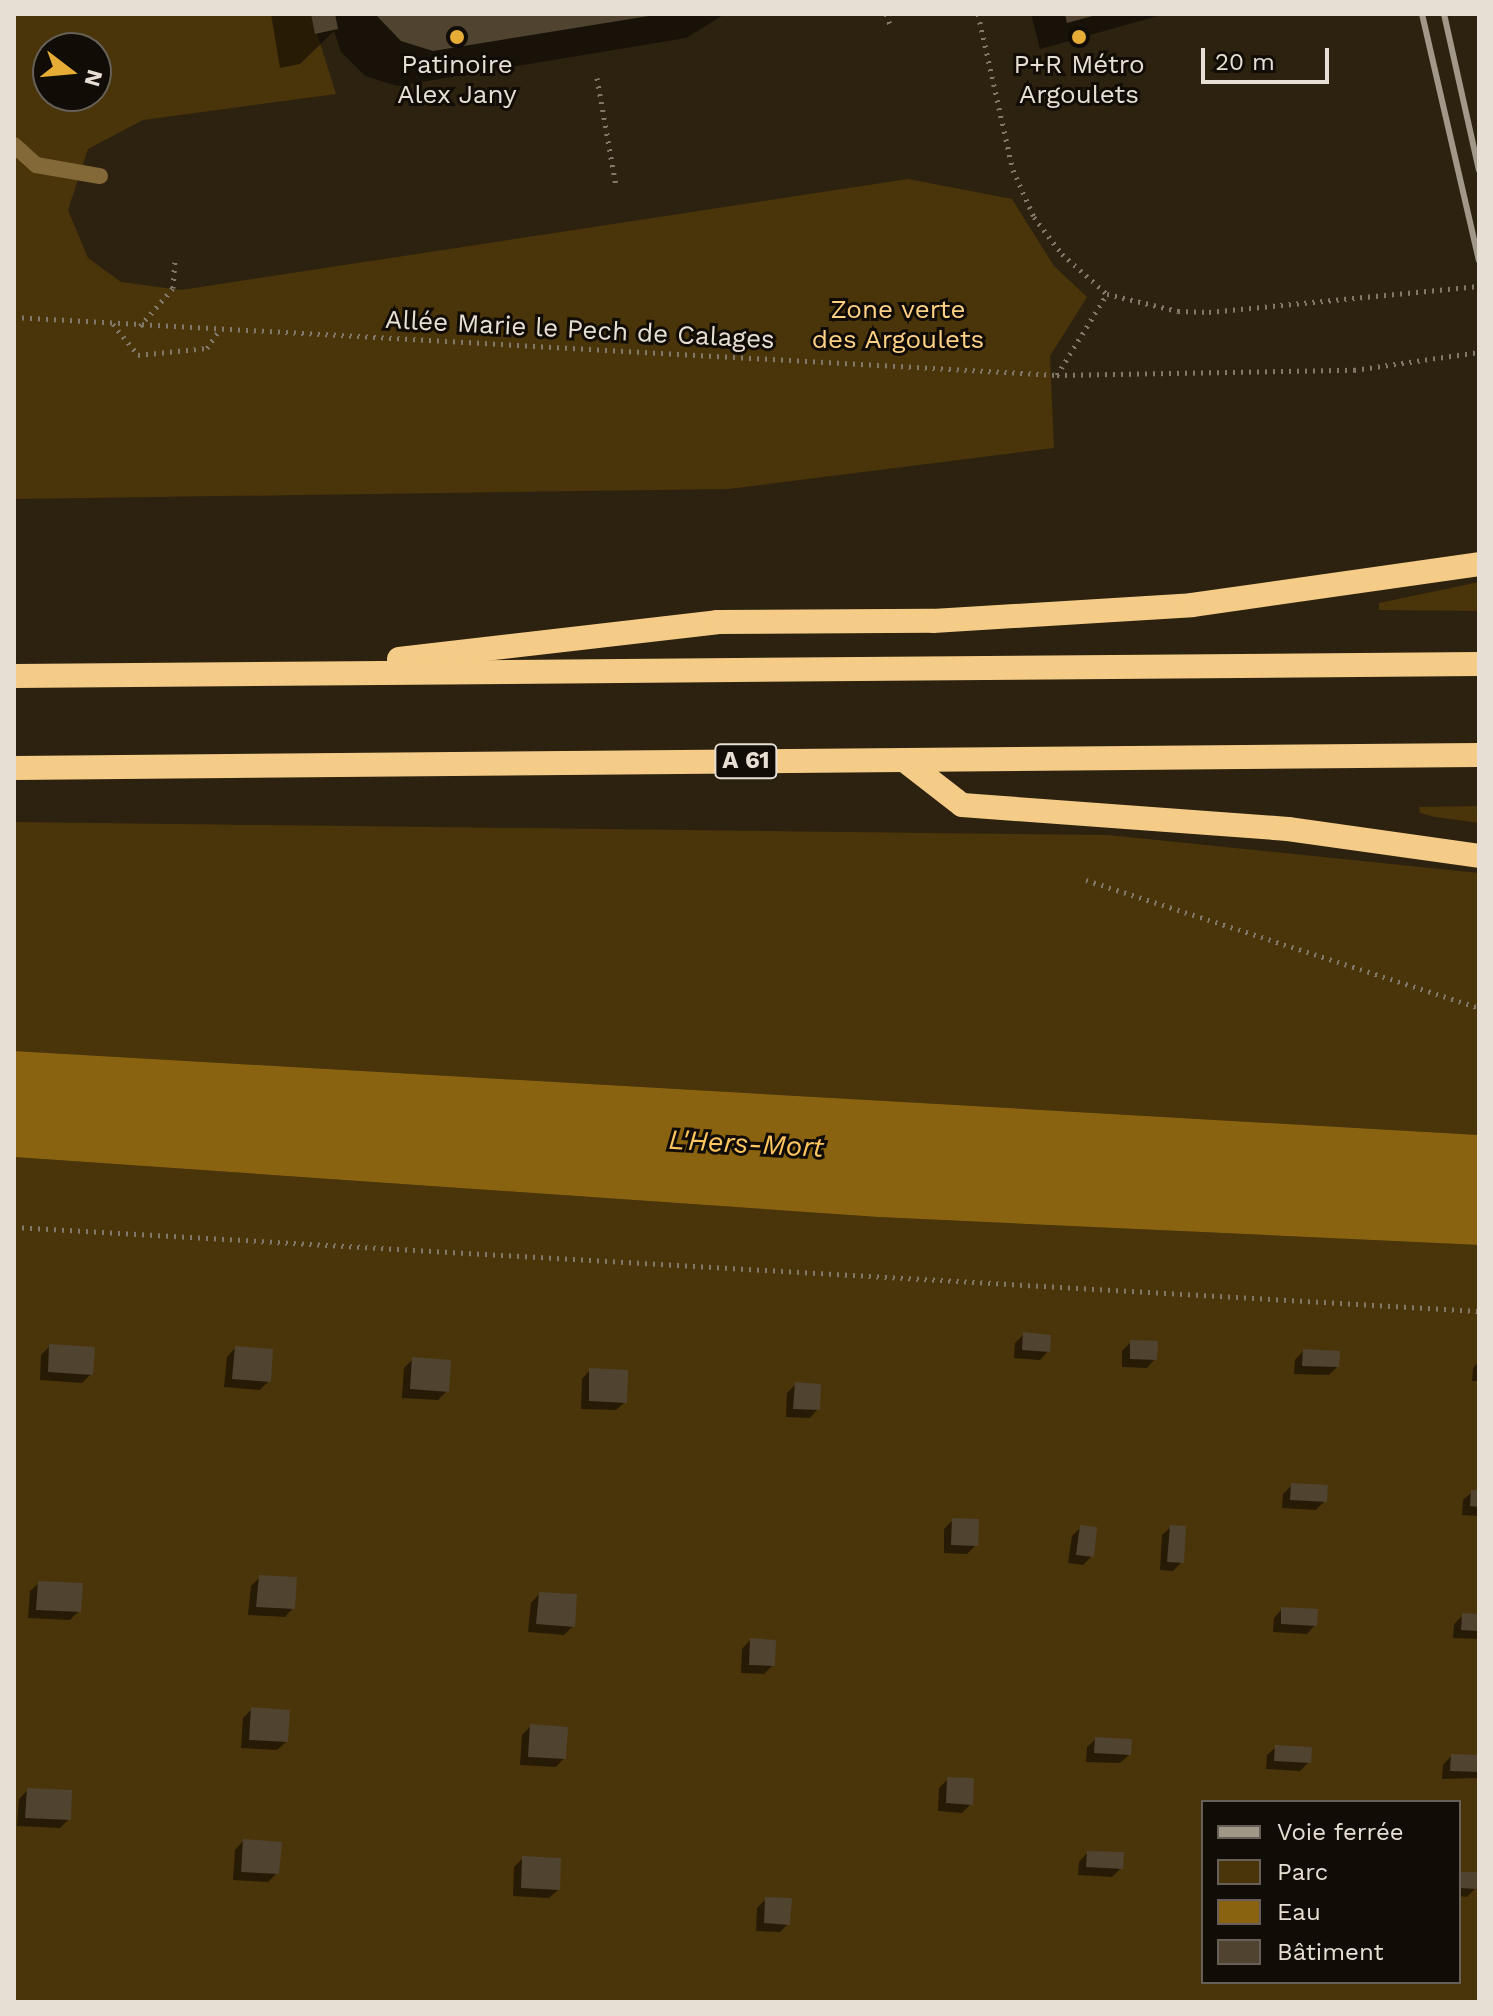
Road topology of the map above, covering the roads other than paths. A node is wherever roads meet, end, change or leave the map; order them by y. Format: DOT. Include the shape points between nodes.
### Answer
graph roads {
  1 [pos="14,145"];
  2 [pos="100,176"];
  3 [pos="1479,564"];
  4 [pos="1479,664"];
  5 [pos="276,674"];
  6 [pos="14,676"];
  7 [pos="1479,755"];
  8 [pos="904,760"];
  9 [pos="14,768"];
  10 [pos="1479,856"];
  1 -- 2 [label="lane" via="36,165"];
  3 -- 5 [label="highway" via="1192,605 933,621 717,622"];
  4 -- 5 [label="highway"];
  5 -- 6 [label="highway"];
  7 -- 8 [label="highway, A 61"];
  8 -- 9 [label="highway, A 61"];
  8 -- 10 [label="highway" via="962,805 1288,829"];
}
